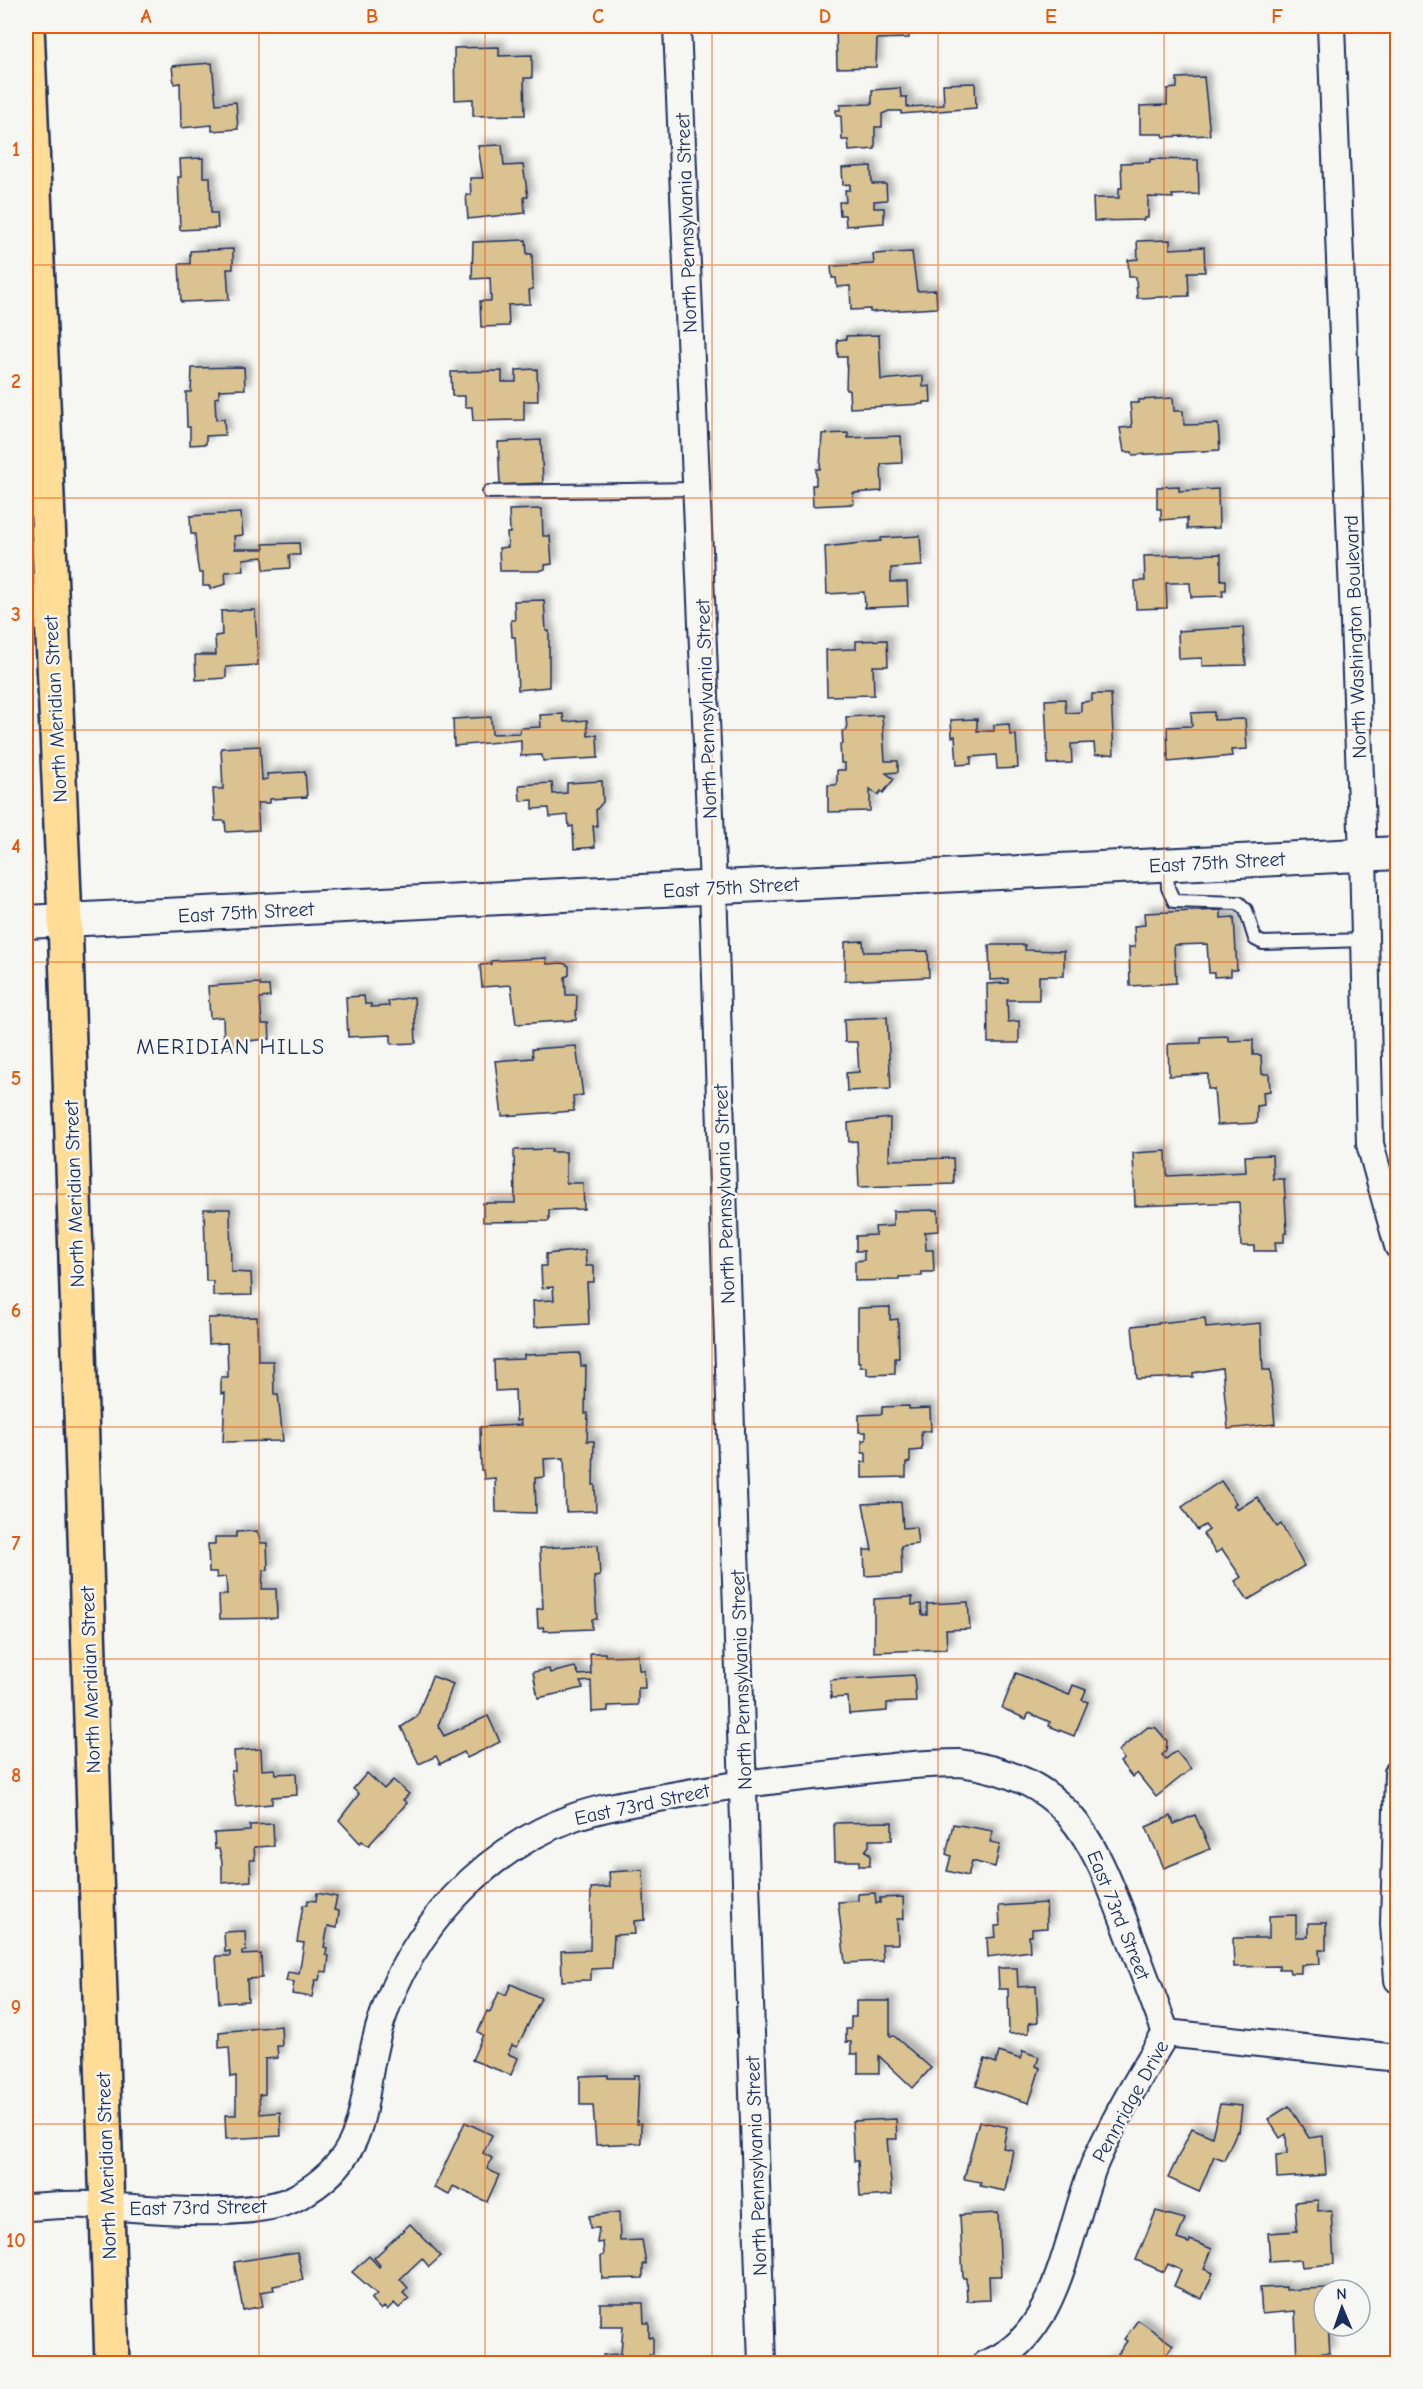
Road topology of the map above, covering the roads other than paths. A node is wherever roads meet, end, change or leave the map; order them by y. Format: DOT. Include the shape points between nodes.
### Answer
graph roads {
  1 [pos="27,26"];
  2 [pos="677,26"];
  3 [pos="1331,26"];
  4 [pos="697,489"];
  5 [pos="489,492"];
  6 [pos="1398,853"];
  7 [pos="1364,855"];
  8 [pos="1167,865"];
  9 [pos="713,887"];
  10 [pos="65,920"];
  11 [pos="26,922"];
  12 [pos="1365,940"];
  13 [pos="1398,1246"];
  14 [pos="1398,1773"];
  15 [pos="744,1783"];
  16 [pos="1398,1980"];
  17 [pos="1166,2033"];
  18 [pos="1398,2058"];
  19 [pos="26,2207"];
  20 [pos="107,2207"];
  21 [pos="111,2364"];
  22 [pos="762,2364"];
  23 [pos="985,2364"];
  1 -- 10 [label="main road, North Meridian Street"];
  2 -- 4 [label="street, North Pennsylvania Street"];
  3 -- 7 [label="street, North Washington Boulevard"];
  4 -- 5 [label="lane"];
  4 -- 9 [label="street, North Pennsylvania Street"];
  6 -- 7 [label="street, East 75th Street"];
  7 -- 8 [label="street, East 75th Street"];
  7 -- 12 [label="street, North Washington Boulevard"];
  8 -- 9 [label="street, East 75th Street"];
  8 -- 12 [label="lane" via="1168,888 1174,901 1239,903 1246,910 1255,939 1263,943"];
  9 -- 10 [label="street, East 75th Street"];
  9 -- 15 [label="street, North Pennsylvania Street"];
  10 -- 11 [label="street, East 75th Street"];
  10 -- 20 [label="main road, North Meridian Street"];
  12 -- 13 [label="street, North Washington Boulevard" via="1370,1144"];
  14 -- 16 [label="street" via="1394,1924"];
  15 -- 17 [label="street, East 73rd Street" via="960,1763 996,1768 1031,1784 1060,1806 1097,1853"];
  15 -- 20 [label="street, East 73rd Street" via="575,1817 525,1840 467,1883 422,1936 397,1978 377,2033 362,2120 349,2149 325,2178 304,2193 258,2210"];
  15 -- 22 [label="street, North Pennsylvania Street"];
  17 -- 18 [label="street, Pennridge Drive"];
  17 -- 23 [label="street, Pennridge Drive" via="1097,2158 1045,2309 1015,2346"];
  19 -- 20 [label="street, East 73rd Street"];
  20 -- 21 [label="main road, North Meridian Street"];
}
